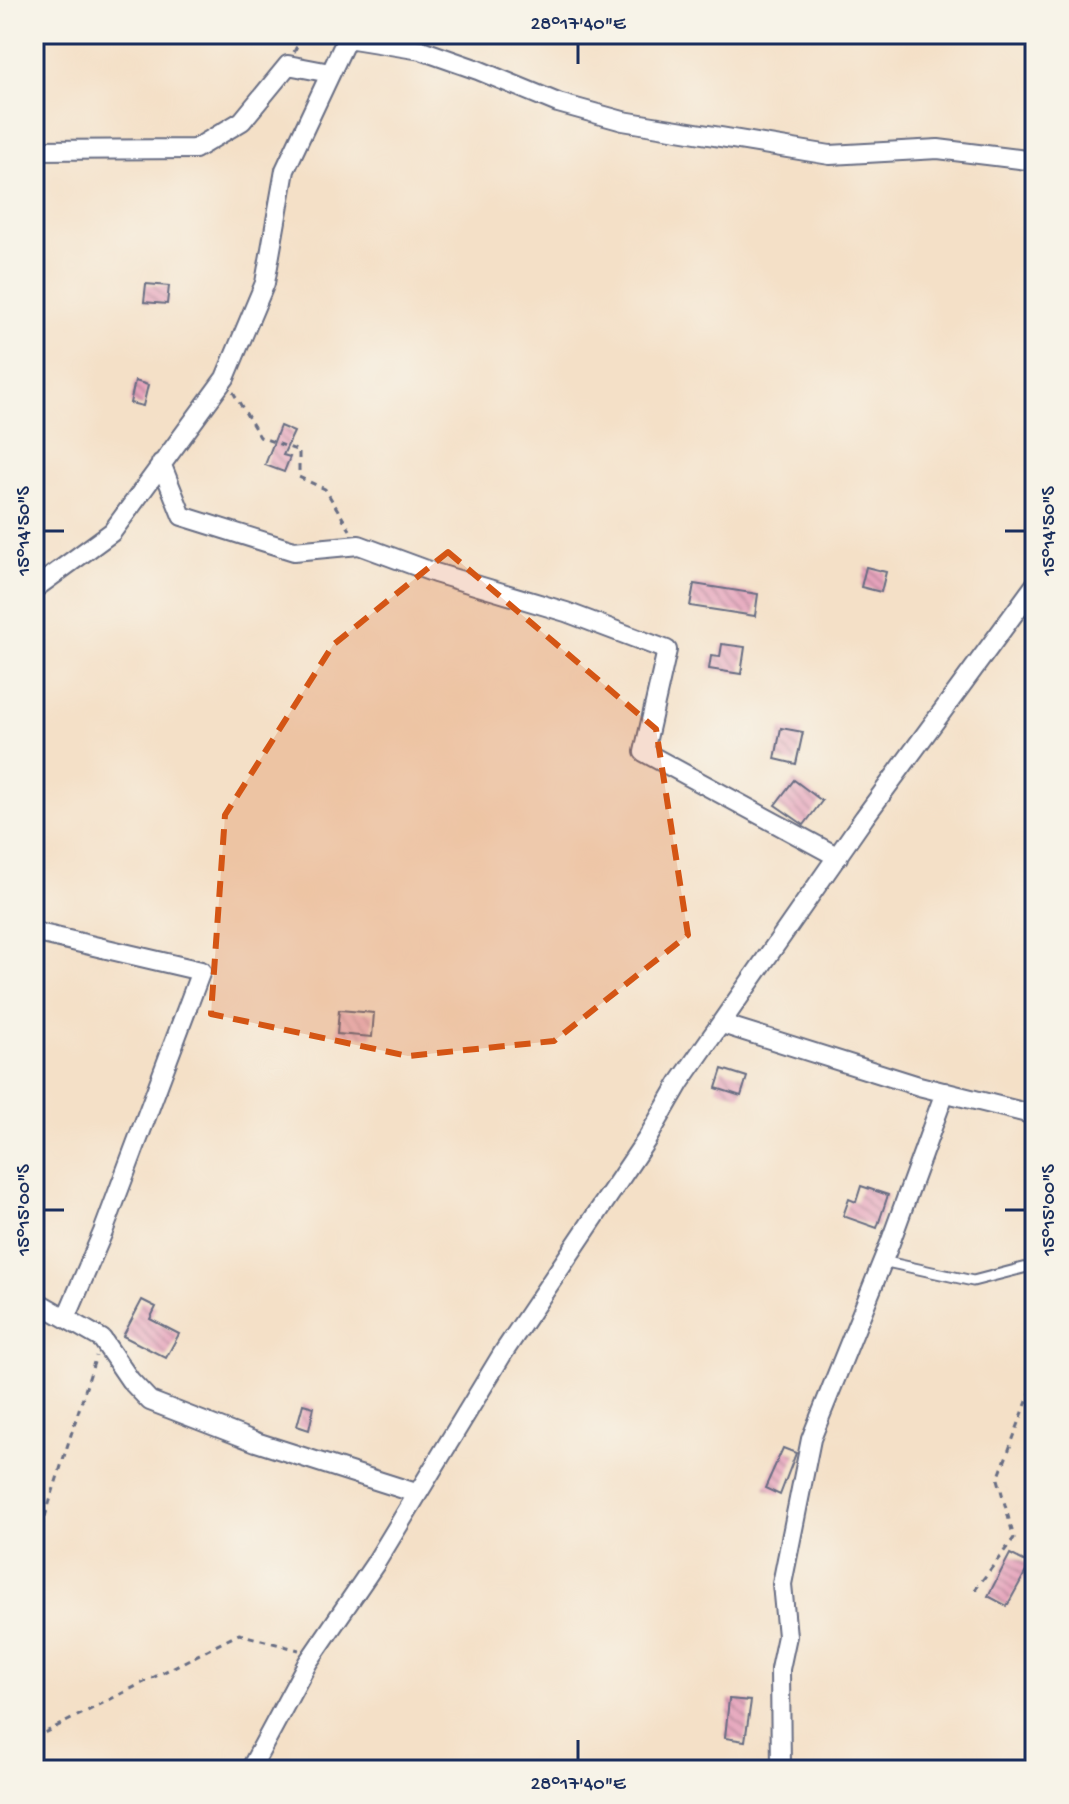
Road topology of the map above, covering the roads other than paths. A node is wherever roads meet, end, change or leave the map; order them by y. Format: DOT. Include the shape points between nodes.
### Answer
graph roads {
  1 [pos="348,36"];
  2 [pos="330,73"];
  3 [pos="34,150"];
  4 [pos="1035,161"];
  5 [pos="161,463"];
  6 [pos="34,589"];
  7 [pos="1033,591"];
  8 [pos="838,857"];
  9 [pos="34,932"];
  10 [pos="722,1024"];
  11 [pos="945,1092"];
  12 [pos="1035,1115"];
  13 [pos="882,1261"];
  14 [pos="1035,1265"];
  15 [pos="34,1300"];
  16 [pos="67,1316"];
  17 [pos="416,1493"];
  18 [pos="250,1770"];
  19 [pos="781,1770"];
  1 -- 2 [label="street"];
  1 -- 4 [label="street" via="421,50 558,103 623,121 815,153 938,149"];
  2 -- 3 [label="street" via="288,65 242,121 195,149"];
  2 -- 5 [label="street" via="285,170 265,283 225,378"];
  5 -- 6 [label="street" via="112,532"];
  5 -- 8 [label="street" via="182,516 294,551 359,545 667,650 644,752"];
  7 -- 8 [label="street"];
  8 -- 10 [label="street"];
  9 -- 16 [label="street" via="201,971"];
  10 -- 11 [label="street"];
  10 -- 17 [label="street"];
  11 -- 12 [label="street"];
  11 -- 13 [label="street"];
  13 -- 14 [label="lane" via="973,1281"];
  13 -- 19 [label="street" via="811,1439 799,1494 782,1584 787,1636 780,1669"];
  15 -- 16 [label="street"];
  16 -- 17 [label="street" via="102,1339 150,1401 256,1442"];
  17 -- 18 [label="street" via="314,1654"];
}
